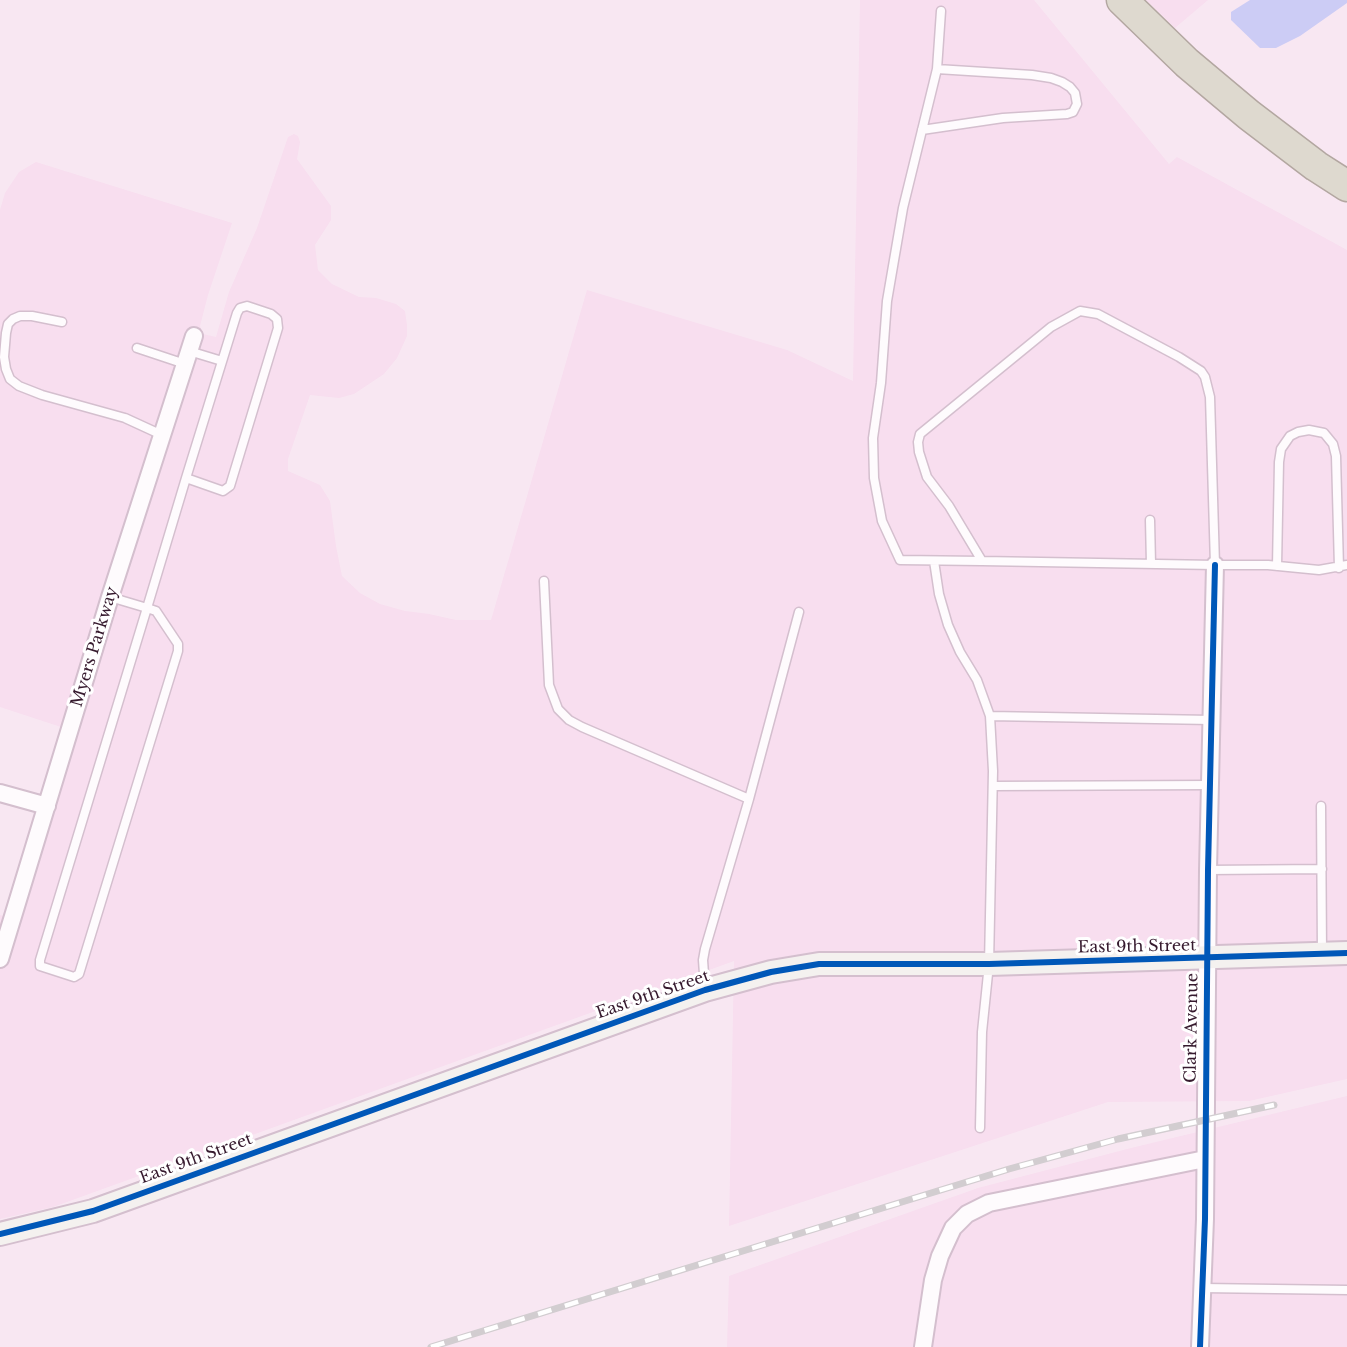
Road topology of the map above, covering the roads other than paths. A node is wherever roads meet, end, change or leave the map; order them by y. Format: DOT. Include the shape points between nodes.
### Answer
graph roads {
  1 [pos="1122,0"];
  2 [pos="941,11"];
  3 [pos="937,69"];
  4 [pos="922,130"];
  5 [pos="1347,186"];
  6 [pos="62,322"];
  7 [pos="136,348"];
  8 [pos="189,350"];
  9 [pos="222,361"];
  10 [pos="162,435"];
  11 [pos="186,478"];
  12 [pos="1150,520"];
  13 [pos="934,561"];
  14 [pos="982,561"];
  15 [pos="1150,564"];
  16 [pos="1215,565"];
  17 [pos="1277,566"];
  18 [pos="1343,566"];
  19 [pos="544,582"];
  20 [pos="110,597"];
  21 [pos="147,608"];
  22 [pos="799,612"];
  23 [pos="990,716"];
  24 [pos="1211,720"];
  25 [pos="1210,785"];
  26 [pos="993,786"];
  27 [pos="0,793"];
  28 [pos="749,799"];
  29 [pos="47,806"];
  30 [pos="1321,806"];
  31 [pos="1322,869"];
  32 [pos="1208,870"];
  33 [pos="1322,953"];
  34 [pos="1347,953"];
  35 [pos="0,959"];
  36 [pos="1207,959"];
  37 [pos="989,964"];
  38 [pos="705,990"];
  39 [pos="980,1128"];
  40 [pos="1205,1159"];
  41 [pos="0,1234"];
  42 [pos="1203,1288"];
  43 [pos="1347,1290"];
  44 [pos="923,1347"];
  45 [pos="1200,1347"];
  1 -- 5 [label="highway" via="1187,63 1249,115"];
  2 -- 3 [label="lane"];
  3 -- 4 [label="lane"];
  3 -- 4 [label="lane" via="1051,78 1070,87 1077,104 1073,112 1066,114"];
  4 -- 13 [label="lane" via="887,301 872,456 882,521 900,560"];
  6 -- 10 [label="lane" via="20,316 8,324 4,357 10,379 42,395 125,418"];
  7 -- 8 [label="lane"];
  8 -- 9 [label="lane"];
  8 -- 10 [label="street, Myers Parkway"];
  9 -- 11 [label="lane"];
  9 -- 11 [label="lane" via="240,308 247,306 277,319 278,328 230,486 223,491"];
  10 -- 20 [label="street, Myers Parkway"];
  11 -- 21 [label="lane"];
  12 -- 15 [label="lane"];
  13 -- 14 [label="lane"];
  13 -- 23 [label="lane" via="948,625 977,680"];
  14 -- 15 [label="lane"];
  14 -- 16 [label="lane" via="927,477 919,452 920,434 1051,327 1080,311 1107,318 1179,357 1205,377 1210,397"];
  15 -- 16 [label="lane"];
  16 -- 17 [label="lane"];
  16 -- 24 [label="street, Clark Avenue"];
  17 -- 18 [label="lane" via="1319,570"];
  17 -- 18 [label="lane" via="1281,449 1290,436 1309,430 1324,433 1336,456"];
  19 -- 28 [label="lane" via="549,685 558,709 582,727"];
  20 -- 21 [label="lane"];
  20 -- 29 [label="street, Myers Parkway"];
  21 -- 21 [label="lane" via="160,615 178,651 79,974 74,977 40,966 40,960"];
  22 -- 28 [label="lane"];
  23 -- 24 [label="lane"];
  23 -- 26 [label="lane"];
  24 -- 25 [label="street, Clark Avenue"];
  25 -- 26 [label="lane"];
  25 -- 32 [label="street, Clark Avenue"];
  26 -- 37 [label="lane"];
  27 -- 29 [label="street"];
  28 -- 38 [label="lane" via="705,949"];
  29 -- 35 [label="street, Myers Parkway"];
  30 -- 31 [label="lane"];
  31 -- 32 [label="lane"];
  31 -- 33 [label="lane"];
  32 -- 36 [label="street, Clark Avenue"];
  33 -- 34 [label="street, East 9th Street"];
  33 -- 36 [label="street, East 9th Street"];
  36 -- 37 [label="street, East 9th Street"];
  36 -- 40 [label="street, Clark Avenue"];
  37 -- 38 [label="street, East 9th Street" via="819,964"];
  37 -- 39 [label="lane" via="982,1032"];
  38 -- 41 [label="street, East 9th Street" via="93,1210"];
  40 -- 42 [label="street, Clark Avenue"];
  40 -- 44 [label="street" via="989,1203 967,1214 953,1228 940,1256"];
  42 -- 43 [label="lane"];
  42 -- 45 [label="street, Clark Avenue"];
}
